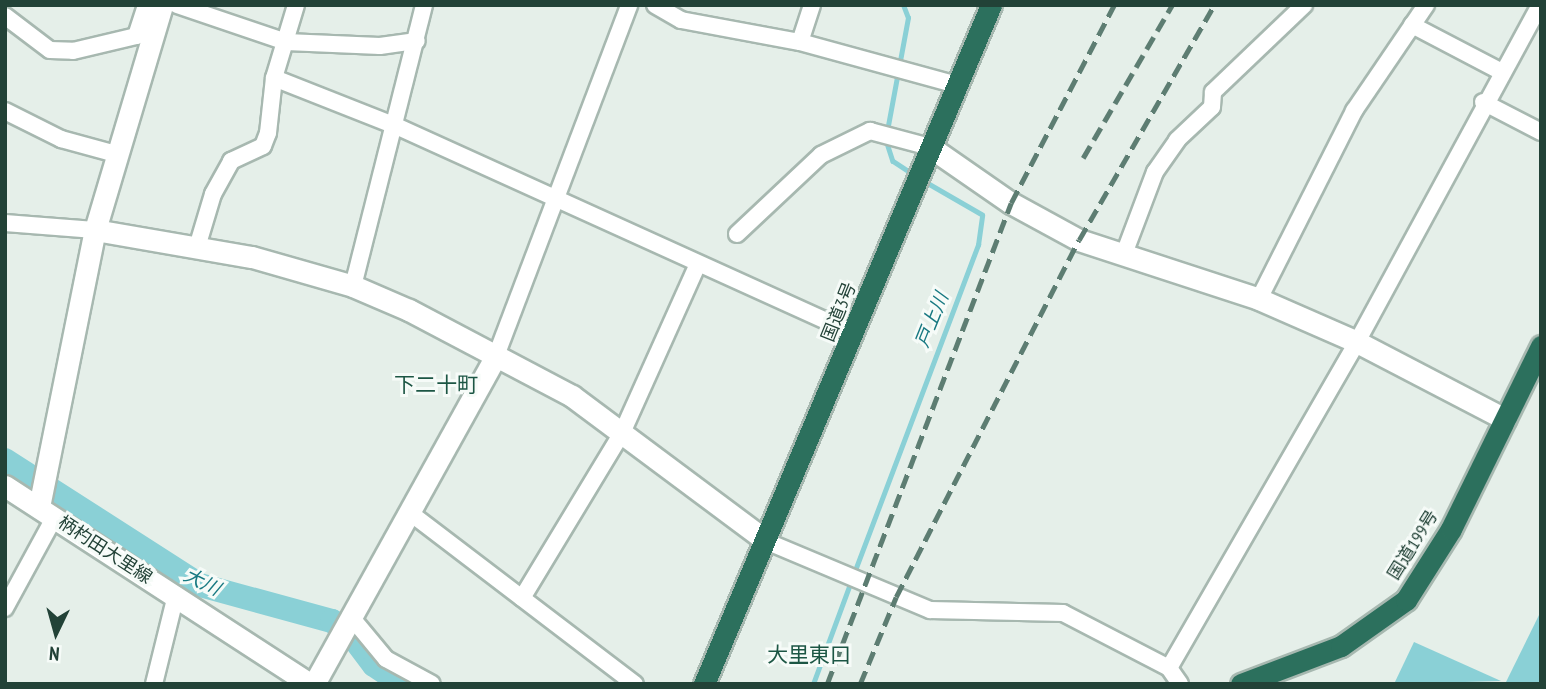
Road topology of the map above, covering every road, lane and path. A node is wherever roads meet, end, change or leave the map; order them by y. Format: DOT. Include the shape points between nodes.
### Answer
graph roads {
  1 [pos="146,5"];
  2 [pos="162,5"];
  3 [pos="177,5"];
  4 [pos="296,5"];
  5 [pos="424,5"];
  6 [pos="629,5"];
  7 [pos="655,5"];
  8 [pos="812,5"];
  9 [pos="991,5"];
  10 [pos="1304,5"];
  11 [pos="1426,5"];
  12 [pos="1540,5"];
  13 [pos="5,16"];
  14 [pos="1412,25"];
  15 [pos="417,41"];
  16 [pos="286,42"];
  17 [pos="800,42"];
  18 [pos="1500,71"];
  19 [pos="274,78"];
  20 [pos="957,85"];
  21 [pos="1483,102"];
  22 [pos="5,111"];
  23 [pos="396,126"];
  24 [pos="1541,132"];
  25 [pos="930,147"];
  26 [pos="116,154"];
  27 [pos="559,200"];
  28 [pos="5,223"];
  29 [pos="95,230"];
  30 [pos="737,234"];
  31 [pos="198,244"];
  32 [pos="1124,254"];
  33 [pos="697,266"];
  34 [pos="353,286"];
  35 [pos="1259,299"];
  36 [pos="855,334"];
  37 [pos="1357,342"];
  38 [pos="1541,346"];
  39 [pos="496,356"];
  40 [pos="1505,419"];
  41 [pos="622,433"];
  42 [pos="5,486"];
  43 [pos="47,512"];
  44 [pos="409,512"];
  45 [pos="768,542"];
  46 [pos="176,595"];
  47 [pos="522,598"];
  48 [pos="5,608"];
  49 [pos="347,626"];
  50 [pos="726,635"];
  51 [pos="1169,668"];
  52 [pos="154,684"];
  53 [pos="312,684"];
  54 [pos="432,684"];
  55 [pos="635,684"];
  56 [pos="695,684"];
  57 [pos="704,684"];
  58 [pos="1180,684"];
  59 [pos="1241,684"];
  1 -- 13 [label="street" via="136,36 73,51 50,50"];
  2 -- 26 [label="street"];
  3 -- 16 [label="street"];
  4 -- 16 [label="street"];
  5 -- 15 [label="street"];
  6 -- 27 [label="street"];
  7 -- 17 [label="street" via="681,20"];
  8 -- 17 [label="street"];
  9 -- 20 [label="highway, 国道3号"];
  10 -- 32 [label="street" via="1213,92 1212,107 1177,140 1155,172"];
  11 -- 14 [label="street"];
  12 -- 18 [label="street"];
  14 -- 18 [label="street"];
  14 -- 35 [label="street" via="1354,111"];
  15 -- 16 [label="street" via="380,46"];
  15 -- 23 [label="street"];
  16 -- 19 [label="street"];
  17 -- 20 [label="street"];
  18 -- 21 [label="street"];
  19 -- 23 [label="street"];
  19 -- 31 [label="street" via="262,146 231,161 213,194"];
  20 -- 25 [label="highway, 国道3号"];
  21 -- 24 [label="street"];
  21 -- 37 [label="street"];
  22 -- 26 [label="street" via="61,139"];
  23 -- 27 [label="street"];
  23 -- 34 [label="street"];
  25 -- 30 [label="street" via="870,131 821,155"];
  25 -- 32 [label="street" via="1018,208 1089,245"];
  25 -- 36 [label="highway, 国道3号"];
  26 -- 29 [label="street"];
  27 -- 33 [label="street"];
  27 -- 39 [label="street"];
  28 -- 29 [label="street"];
  29 -- 31 [label="street"];
  29 -- 43 [label="street"];
  31 -- 34 [label="street"];
  32 -- 35 [label="street"];
  33 -- 36 [label="street"];
  33 -- 41 [label="street"];
  34 -- 39 [label="street"];
  35 -- 37 [label="street"];
  36 -- 45 [label="highway, 国道3号"];
  37 -- 40 [label="street"];
  37 -- 51 [label="street"];
  38 -- 40 [label="highway, 国道199号"];
  39 -- 41 [label="street" via="572,396"];
  39 -- 44 [label="street"];
  40 -- 59 [label="highway, 国道199号" via="1451,529 1406,600 1341,646"];
  41 -- 45 [label="street"];
  41 -- 47 [label="street"];
  42 -- 43 [label="street, 柄杓田大里線"];
  43 -- 46 [label="street, 柄杓田大里線"];
  43 -- 48 [label="street"];
  44 -- 47 [label="street"];
  44 -- 49 [label="street"];
  45 -- 50 [label="highway, 国道3号"];
  45 -- 51 [label="street" via="930,610 1063,613"];
  46 -- 52 [label="street"];
  46 -- 53 [label="street, 柄杓田大里線"];
  47 -- 55 [label="street"];
  49 -- 53 [label="street"];
  49 -- 54 [label="street" via="386,659"];
  50 -- 56 [label="highway, 国道3号"];
  50 -- 57 [label="highway, 国道3号"];
  51 -- 58 [label="street"];
}
